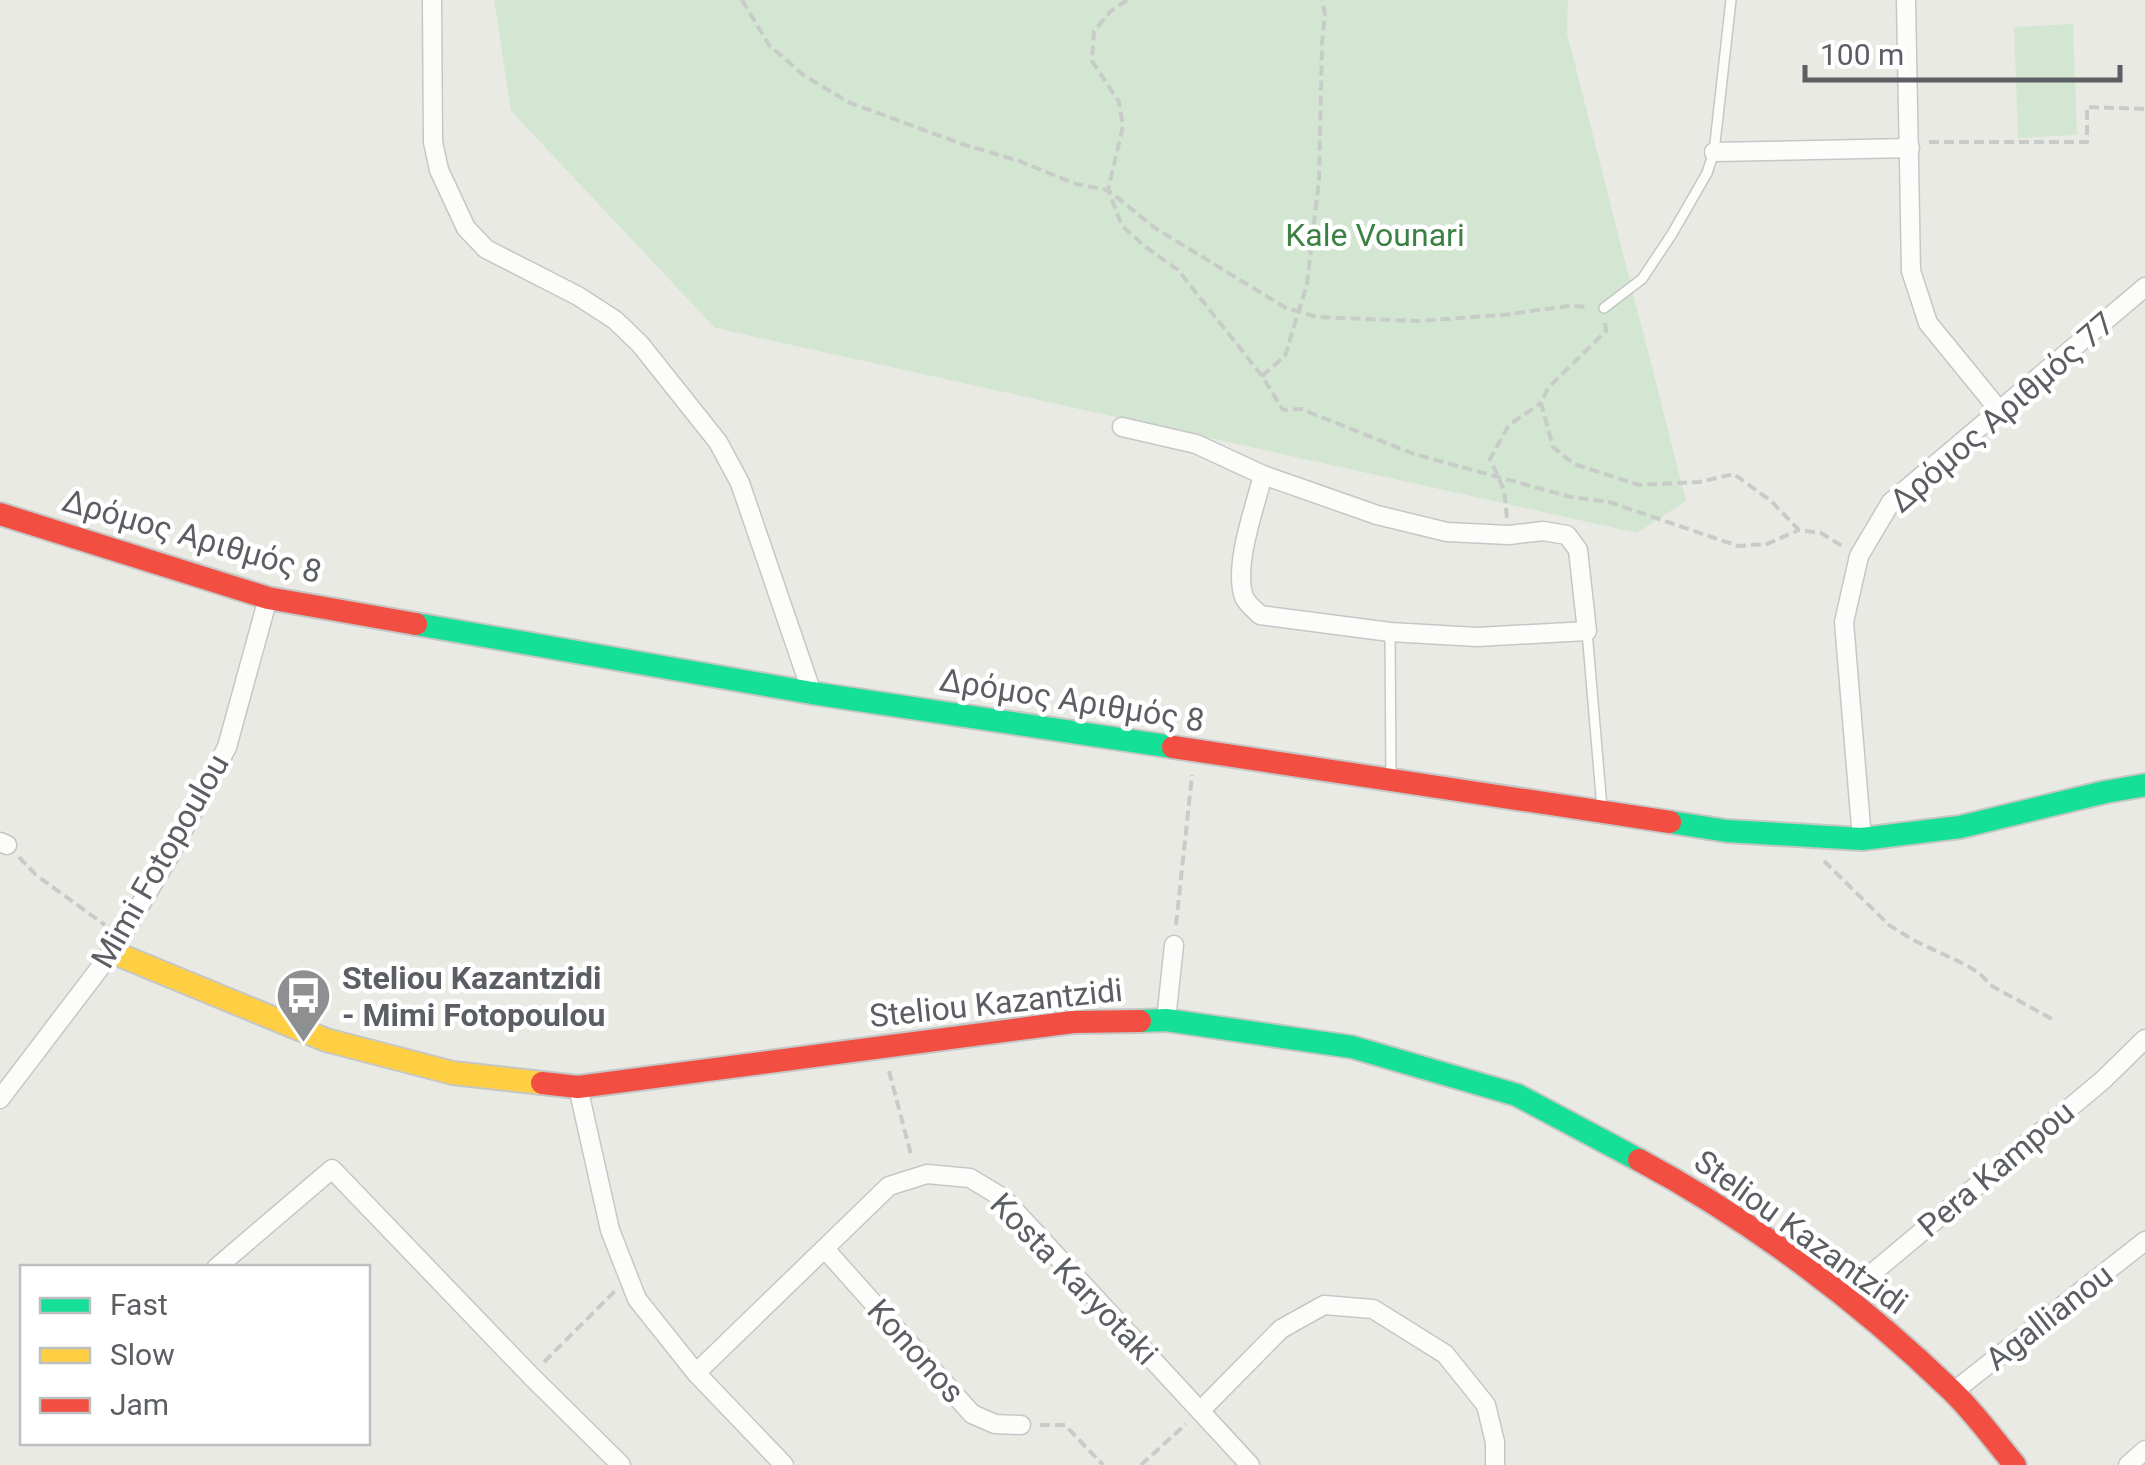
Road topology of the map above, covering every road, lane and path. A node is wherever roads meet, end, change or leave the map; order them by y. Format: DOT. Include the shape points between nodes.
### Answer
graph roads {
  1 [pos="432,0"];
  2 [pos="742,0"];
  3 [pos="1127,0"];
  4 [pos="1322,0"];
  5 [pos="1731,0"];
  6 [pos="1906,0"];
  7 [pos="2145,109"];
  8 [pos="1910,145"];
  9 [pos="1714,152"];
  10 [pos="1108,190"];
  11 [pos="2145,287"];
  12 [pos="1604,308"];
  13 [pos="1298,312"];
  14 [pos="1262,376"];
  15 [pos="1542,403"];
  16 [pos="1999,410"];
  17 [pos="1122,426"];
  18 [pos="1263,475"];
  19 [pos="1497,476"];
  20 [pos="0,514"];
  21 [pos="1799,530"];
  22 [pos="1510,535"];
  23 [pos="1859,556"];
  24 [pos="268,598"];
  25 [pos="1390,632"];
  26 [pos="1587,632"];
  27 [pos="812,693"];
  28 [pos="1194,752"];
  29 [pos="1390,781"];
  30 [pos="2145,785"];
  31 [pos="1602,812"];
  32 [pos="1862,839"];
  33 [pos="4,843"];
  34 [pos="1825,862"];
  35 [pos="116,944"];
  36 [pos="1174,944"];
  37 [pos="2052,1019"];
  38 [pos="1166,1020"];
  39 [pos="2145,1039"];
  40 [pos="883,1047"];
  41 [pos="578,1087"];
  42 [pos="0,1099"];
  43 [pos="918,1178"];
  44 [pos="2145,1241"];
  45 [pos="825,1249"];
  46 [pos="220,1265"];
  47 [pos="629,1278"];
  48 [pos="1844,1296"];
  49 [pos="696,1373"];
  50 [pos="530,1376"];
  51 [pos="1954,1392"];
  52 [pos="1200,1412"];
  53 [pos="1021,1424"];
  54 [pos="2145,1450"];
  55 [pos="621,1465"];
  56 [pos="784,1465"];
  57 [pos="1104,1465"];
  58 [pos="1142,1465"];
  59 [pos="1250,1465"];
  60 [pos="1496,1465"];
  61 [pos="2015,1465"];
  62 [pos="2128,1465"];
  1 -- 27 [label="street" via="432,142 466,228 486,249 615,320 708,429 740,483"];
  2 -- 10 [label="path" via="769,45 848,102"];
  3 -- 10 [label="path" via="1094,31 1092,61 1118,102 1123,126"];
  4 -- 13 [label="path" via="1320,180"];
  5 -- 9 [label="lane"];
  6 -- 8 [label="street"];
  7 -- 8 [label="path" via="2087,107 2087,142"];
  8 -- 9 [label="street"];
  8 -- 16 [label="street" via="1911,272 1928,323"];
  9 -- 12 [label="lane" via="1642,279"];
  10 -- 13 [label="path" via="1155,228"];
  10 -- 14 [label="path" via="1122,226 1178,270"];
  11 -- 16 [label="street, Δρόμος Αριθμός 77"];
  12 -- 13 [label="path" via="1418,321"];
  12 -- 15 [label="path" via="1606,331 1548,388"];
  13 -- 14 [label="path" via="1284,356"];
  14 -- 19 [label="path" via="1283,410 1301,409 1414,454"];
  15 -- 19 [label="path" via="1509,425 1490,458"];
  15 -- 21 [label="path" via="1554,447 1574,464 1639,484 1734,474"];
  16 -- 23 [label="street, Δρόμος Αριθμός 77" via="1891,502"];
  17 -- 18 [label="street" via="1196,444"];
  18 -- 22 [label="street" via="1430,528"];
  18 -- 25 [label="street" via="1243,559 1246,602 1260,615"];
  19 -- 21 [label="path" via="1609,502 1738,546 1766,544"];
  19 -- 22 [label="path"];
  20 -- 24 [label="street, Δρόμος Αριθμός 8"];
  21 -- 23 [label="path" via="1822,533"];
  22 -- 26 [label="street" via="1567,535 1578,550"];
  23 -- 32 [label="street, Δρόμος Αριθμός 77" via="1844,622"];
  24 -- 27 [label="street, Δρόμος Αριθμός 8"];
  24 -- 35 [label="street, Mimi Fotopoulou" via="226,747"];
  25 -- 26 [label="street"];
  25 -- 29 [label="lane"];
  26 -- 31 [label="lane"];
  27 -- 28 [label="street, Δρόμος Αριθμός 8"];
  28 -- 29 [label="street, Δρόμος Αριθμός 8"];
  28 -- 36 [label="path"];
  29 -- 31 [label="street, Δρόμος Αριθμός 8"];
  30 -- 32 [label="street, Δρόμος Αριθμός 8" via="1960,826"];
  31 -- 32 [label="street, Δρόμος Αριθμός 8" via="1728,831"];
  33 -- 35 [label="path"];
  34 -- 37 [label="path" via="1890,925"];
  35 -- 41 [label="street, Steliou Kazantzidi" via="326,1040 453,1073"];
  35 -- 42 [label="street, Mimi Fotopoulou"];
  36 -- 38 [label="street"];
  38 -- 40 [label="street, Steliou Kazantzidi" via="1073,1022"];
  38 -- 48 [label="street, Steliou Kazantzidi" via="1352,1047 1517,1095 1695,1190"];
  39 -- 48 [label="street, Pera Kampou"];
  40 -- 41 [label="street, Steliou Kazantzidi"];
  40 -- 43 [label="path"];
  41 -- 47 [label="street" via="610,1230"];
  43 -- 45 [label="street, Kosta Karyotaki" via="889,1186"];
  43 -- 52 [label="street, Kosta Karyotaki" via="970,1178 1003,1198"];
  44 -- 51 [label="street, Agallianou"];
  45 -- 49 [label="street, Kosta Karyotaki"];
  45 -- 53 [label="street, Kononos" via="972,1414 995,1424"];
  46 -- 50 [label="street" via="332,1169"];
  47 -- 49 [label="street" via="637,1299"];
  47 -- 50 [label="path"];
  48 -- 51 [label="street, Steliou Kazantzidi"];
  49 -- 56 [label="street"];
  50 -- 55 [label="street"];
  51 -- 61 [label="street, Steliou Kazantzidi"];
  52 -- 58 [label="path"];
  52 -- 59 [label="street, Kosta Karyotaki"];
  52 -- 60 [label="street" via="1281,1329 1324,1306 1373,1309 1445,1354 1486,1405"];
  53 -- 57 [label="path" via="1064,1425"];
  54 -- 62 [label="street"];
}
